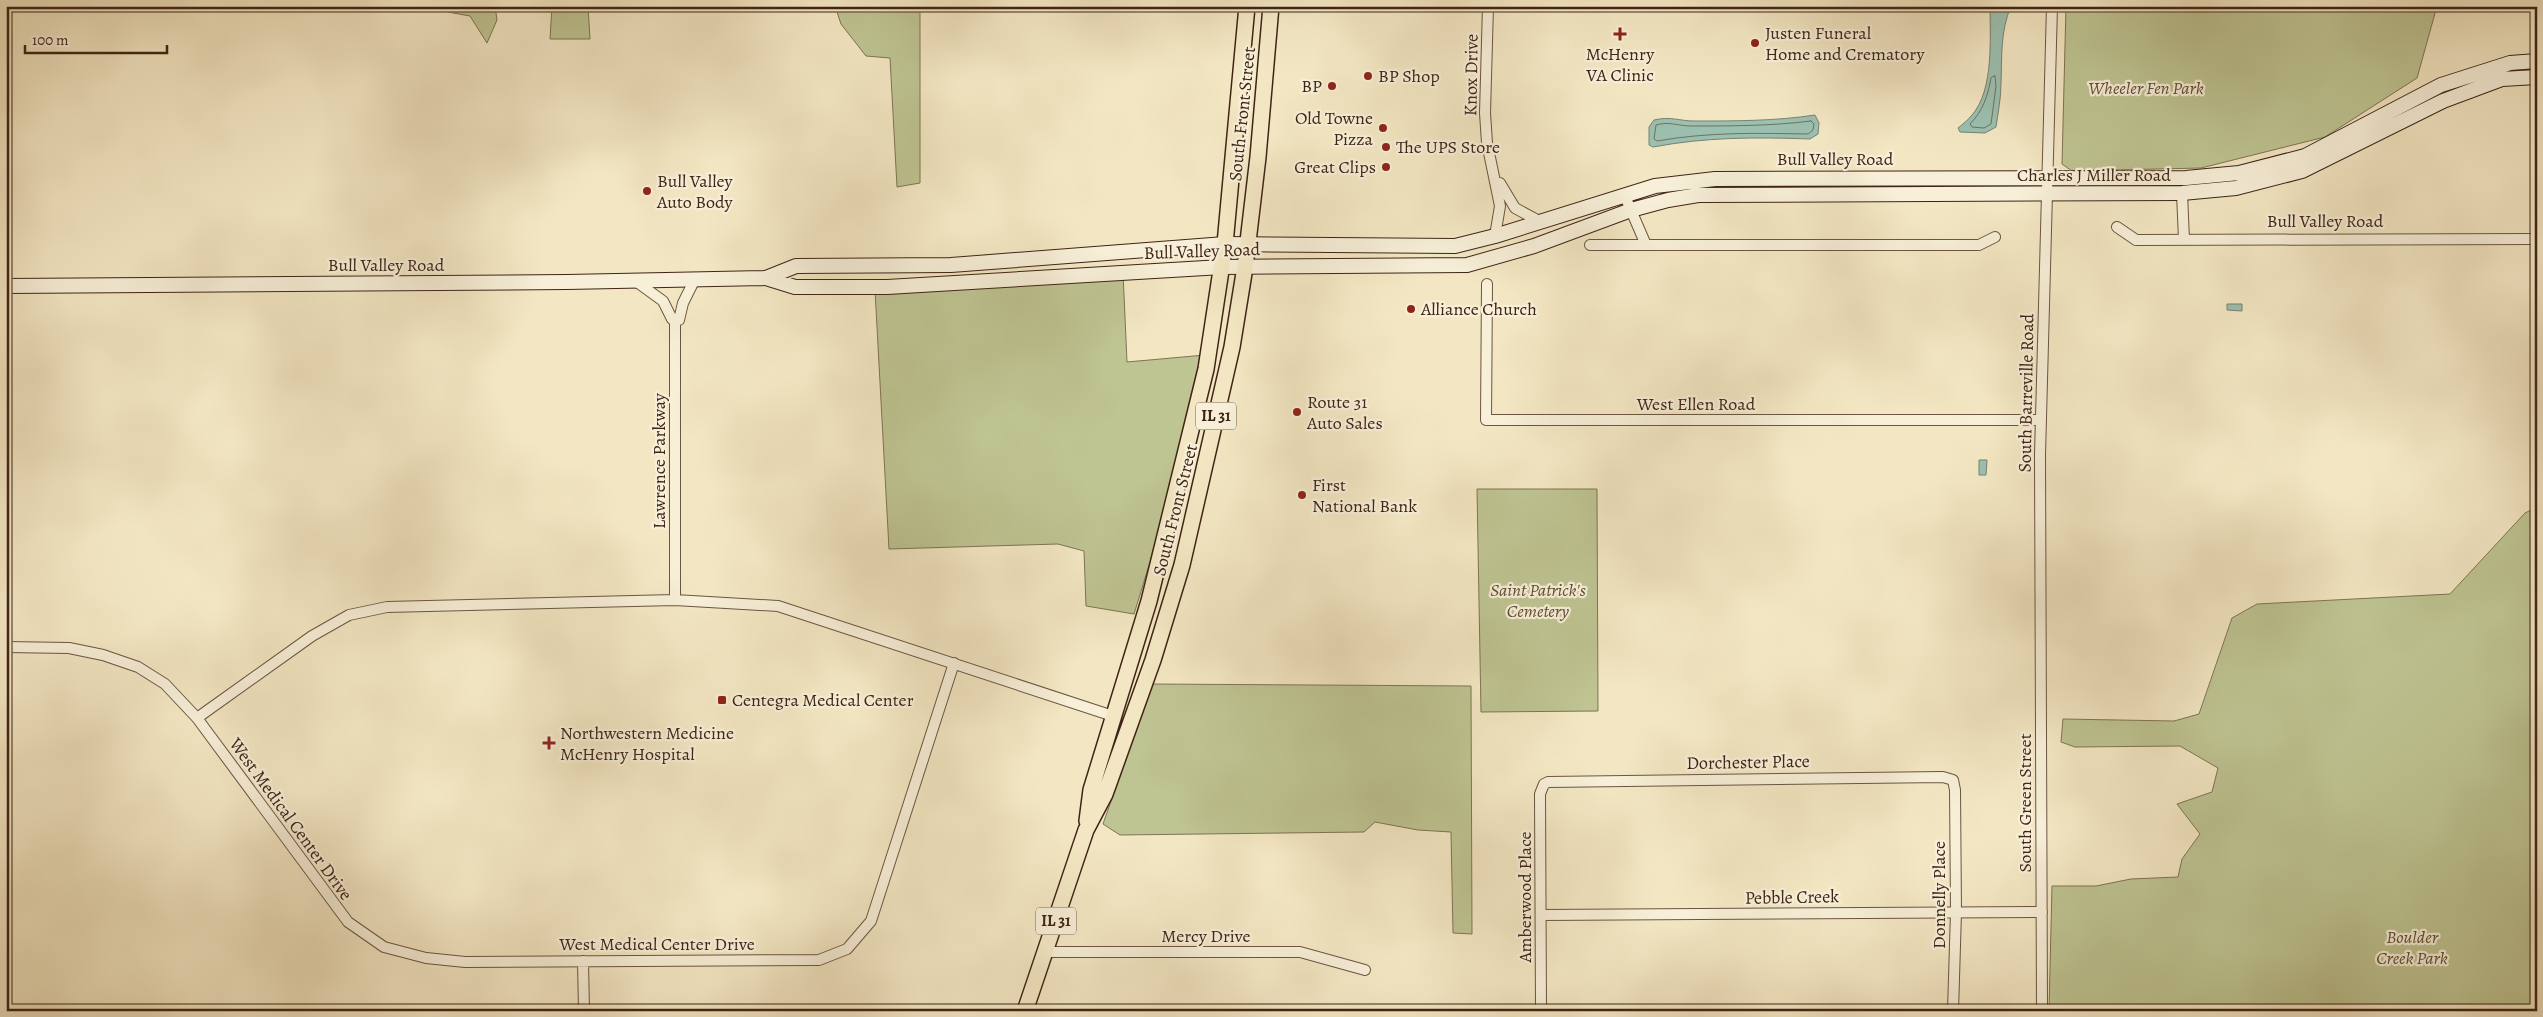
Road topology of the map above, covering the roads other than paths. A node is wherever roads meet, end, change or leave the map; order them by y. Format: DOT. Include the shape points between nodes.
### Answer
graph roads {
  1 [pos="1247,6"];
  2 [pos="1271,6"];
  3 [pos="1488,6"];
  4 [pos="2052,6"];
  5 [pos="2537,61"];
  6 [pos="2537,77"];
  7 [pos="1494,174"];
  8 [pos="2048,177"];
  9 [pos="2048,193"];
  10 [pos="2182,193"];
  11 [pos="1624,194"];
  12 [pos="1631,210"];
  13 [pos="1540,221"];
  14 [pos="2117,227"];
  15 [pos="1495,236"];
  16 [pos="1995,237"];
  17 [pos="2537,238"];
  18 [pos="2184,240"];
  19 [pos="1225,244"];
  20 [pos="1247,244"];
  21 [pos="1590,245"];
  22 [pos="1646,245"];
  23 [pos="1222,267"];
  24 [pos="1245,267"];
  25 [pos="766,278"];
  26 [pos="695,279"];
  27 [pos="634,280"];
  28 [pos="1487,284"];
  29 [pos="6,286"];
  30 [pos="675,321"];
  31 [pos="2041,420"];
  32 [pos="2041,594"];
  33 [pos="675,600"];
  34 [pos="6,647"];
  35 [pos="954,663"];
  36 [pos="1113,716"];
  37 [pos="197,718"];
  38 [pos="1953,780"];
  39 [pos="1544,784"];
  40 [pos="1086,830"];
  41 [pos="1956,912"];
  42 [pos="2042,912"];
  43 [pos="1541,916"];
  44 [pos="1046,952"];
  45 [pos="583,961"];
  46 [pos="1364,970"];
  47 [pos="584,1011"];
  48 [pos="1025,1011"];
  49 [pos="1541,1011"];
  50 [pos="1953,1011"];
  51 [pos="2042,1011"];
  1 -- 19 [label="main road, South Front Street / IL 31"];
  2 -- 20 [label="main road, South Front Street / IL 31"];
  3 -- 7 [label="street, Knox Drive" via="1485,113"];
  4 -- 8 [label="street"];
  5 -- 8 [label="street, Charles J Miller Road" via="2510,63 2441,84 2305,156 2239,173 2186,178"];
  6 -- 10 [label="street, Charles J Miller Road" via="2502,80 2443,101 2302,171 2236,188"];
  7 -- 13 [label="street, Knox Drive" via="1512,206"];
  7 -- 15 [label="street, Knox Drive" via="1501,212"];
  8 -- 9 [label="street"];
  8 -- 11 [label="street, Bull Valley Road" via="1715,179 1655,186"];
  9 -- 10 [label="street, Charles J Miller Road"];
  9 -- 12 [label="street, Charles J Miller Road" via="1698,195"];
  9 -- 31 [label="street, South Barreville Road"];
  10 -- 18 [label="street"];
  11 -- 12 [label="street"];
  11 -- 13 [label="street, Bull Valley Road"];
  12 -- 22 [label="street"];
  12 -- 24 [label="street, Bull Valley Road" via="1534,246 1467,265"];
  13 -- 15 [label="street, Bull Valley Road"];
  14 -- 18 [label="street, Bull Valley Road" via="2136,240"];
  15 -- 20 [label="street, Bull Valley Road" via="1455,246"];
  16 -- 22 [label="street" via="1979,245"];
  17 -- 18 [label="street, Bull Valley Road"];
  19 -- 20 [label="street, Bull Valley Road"];
  19 -- 23 [label="main road, South Front Street / IL 31"];
  19 -- 25 [label="street, Bull Valley Road" via="951,265 796,266"];
  20 -- 24 [label="main road, South Front Street / IL 31"];
  21 -- 22 [label="street"];
  23 -- 24 [label="street, Bull Valley Road"];
  23 -- 25 [label="street, Bull Valley Road" via="887,287 795,287"];
  23 -- 36 [label="main road, South Front Street / IL 31" via="1206,369 1190,441 1149,601"];
  24 -- 40 [label="main road, South Front Street / IL 31" via="1232,347 1182,565 1153,660 1105,794"];
  25 -- 26 [label="street, Bull Valley Road"];
  26 -- 27 [label="street, Bull Valley Road"];
  26 -- 30 [label="street, Lawrence Parkway" via="679,320"];
  27 -- 29 [label="street, Bull Valley Road"];
  27 -- 30 [label="street" via="663,301"];
  28 -- 31 [label="street, West Ellen Road" via="1486,420"];
  30 -- 33 [label="street, Lawrence Parkway"];
  31 -- 32 [label="street, South Barreville Road"];
  32 -- 42 [label="street, South Green Street"];
  33 -- 35 [label="street" via="778,606"];
  33 -- 37 [label="street" via="387,608 349,615 312,636"];
  34 -- 37 [label="street, West Medical Center Drive" via="69,648 138,666 165,684"];
  35 -- 36 [label="street"];
  35 -- 45 [label="street, West Medical Center Drive" via="871,920 847,949 820,960"];
  36 -- 40 [label="main road, South Front Street / IL 31" via="1091,790"];
  37 -- 45 [label="street, West Medical Center Drive" via="348,922 384,947 426,958 465,962"];
  38 -- 39 [label="street, Dorchester Place" via="1943,776 1554,780"];
  38 -- 41 [label="street, Donnelly Place"];
  39 -- 43 [label="street, Amberwood Place" via="1540,794"];
  40 -- 44 [label="main road, South Front Street / IL 31"];
  41 -- 42 [label="street, Pebble Creek"];
  41 -- 43 [label="street, Pebble Creek"];
  41 -- 50 [label="street, Donnelly Place"];
  42 -- 51 [label="street, South Green Street"];
  43 -- 49 [label="street, Amberwood Place"];
  44 -- 46 [label="street, Mercy Drive" via="1300,952"];
  44 -- 48 [label="main road, South Front Street / IL 31"];
  45 -- 47 [label="street"];
}
